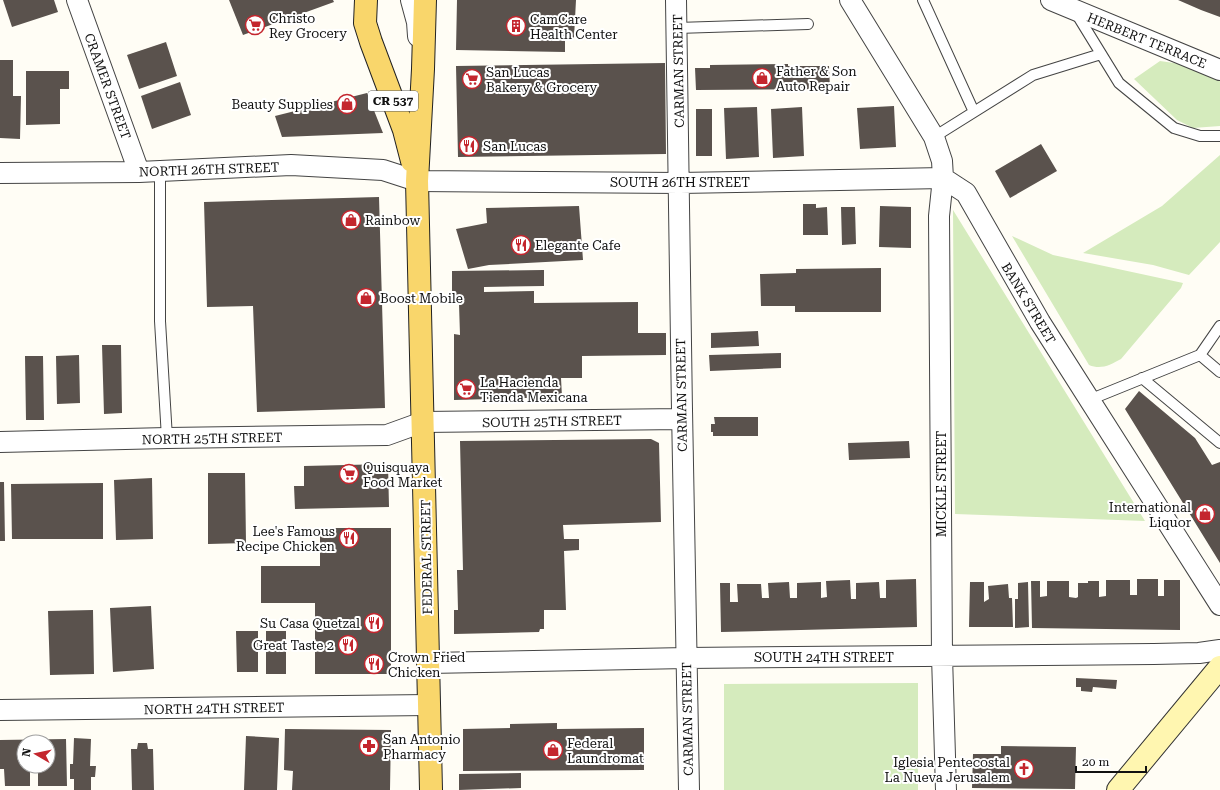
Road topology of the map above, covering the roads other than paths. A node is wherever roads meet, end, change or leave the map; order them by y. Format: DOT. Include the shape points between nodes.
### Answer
graph roads {
  1 [pos="77,0"];
  2 [pos="358,0"];
  3 [pos="366,0"];
  4 [pos="412,0"];
  5 [pos="425,0"];
  6 [pos="676,0"];
  7 [pos="850,0"];
  8 [pos="923,0"];
  9 [pos="1051,0"];
  10 [pos="1074,10"];
  11 [pos="365,23"];
  12 [pos="808,24"];
  13 [pos="677,28"];
  14 [pos="1101,54"];
  15 [pos="423,69"];
  16 [pos="1220,70"];
  17 [pos="974,112"];
  18 [pos="1220,136"];
  19 [pos="934,137"];
  20 [pos="160,171"];
  21 [pos="139,172"];
  22 [pos="0,173"];
  23 [pos="943,178"];
  24 [pos="417,181"];
  25 [pos="680,183"];
  26 [pos="1220,326"];
  27 [pos="1200,355"];
  28 [pos="1220,372"];
  29 [pos="1142,378"];
  30 [pos="1089,400"];
  31 [pos="681,419"];
  32 [pos="423,422"];
  33 [pos="167,438"];
  34 [pos="0,442"];
  35 [pos="1220,443"];
  36 [pos="1220,605"];
  37 [pos="1220,650"];
  38 [pos="942,656"];
  39 [pos="686,658"];
  40 [pos="428,663"];
  41 [pos="1220,667"];
  42 [pos="429,705"];
  43 [pos="0,710"];
  44 [pos="431,790"];
  45 [pos="689,790"];
  46 [pos="946,790"];
  47 [pos="1118,790"];
  1 -- 21 [label="street, CRAMER STREET"];
  2 -- 11 [label="street"];
  3 -- 11 [label="main road, FEDERAL STREET / CR 537"];
  4 -- 15 [label="street" via="418,22"];
  5 -- 15 [label="main road, FEDERAL STREET / CR 537"];
  6 -- 13 [label="street, CARMAN STREET"];
  7 -- 19 [label="street"];
  8 -- 17 [label="lane"];
  9 -- 10 [label="street, HERBERT TERRACE"];
  10 -- 14 [label="lane, HERBERT TERRACE"];
  10 -- 16 [label="street, HERBERT TERRACE"];
  11 -- 24 [label="main road, FEDERAL STREET / CR 537" via="404,130"];
  12 -- 13 [label="lane"];
  13 -- 25 [label="street, CARMAN STREET"];
  14 -- 17 [label="lane" via="1033,75"];
  14 -- 18 [label="lane, HERBERT TERRACE" via="1119,82 1174,128 1200,136"];
  15 -- 24 [label="main road, FEDERAL STREET / CR 537"];
  17 -- 19 [label="lane"];
  19 -- 23 [label="street" via="942,161"];
  20 -- 21 [label="street, NORTH 26TH STREET"];
  20 -- 24 [label="street, NORTH 26TH STREET" via="291,165 383,170"];
  20 -- 33 [label="lane" via="160,321"];
  21 -- 22 [label="street, NORTH 26TH STREET"];
  23 -- 25 [label="street, SOUTH 26TH STREET"];
  23 -- 30 [label="street, BANK STREET" via="966,193 1040,322"];
  23 -- 38 [label="street, MICKLE STREET" via="939,216"];
  24 -- 25 [label="street, SOUTH 26TH STREET"];
  24 -- 32 [label="main road, FEDERAL STREET / CR 537"];
  25 -- 31 [label="street, CARMAN STREET"];
  26 -- 27 [label="lane"];
  27 -- 28 [label="lane"];
  27 -- 29 [label="lane"];
  29 -- 30 [label="lane"];
  29 -- 35 [label="lane"];
  30 -- 36 [label="street, BANK STREET"];
  31 -- 32 [label="street, SOUTH 25TH STREET"];
  31 -- 39 [label="street, CARMAN STREET"];
  32 -- 33 [label="street, NORTH 25TH STREET" via="387,435"];
  32 -- 40 [label="main road, FEDERAL STREET / CR 537"];
  33 -- 34 [label="street, NORTH 25TH STREET"];
  37 -- 38 [label="street, SOUTH 24TH STREET" via="1154,654"];
  38 -- 39 [label="street, SOUTH 24TH STREET"];
  38 -- 46 [label="street, MICKLE STREET"];
  39 -- 40 [label="street, SOUTH 24TH STREET"];
  39 -- 45 [label="street, CARMAN STREET"];
  40 -- 42 [label="main road, FEDERAL STREET / CR 537"];
  41 -- 47 [label="main road"];
  42 -- 43 [label="street, NORTH 24TH STREET"];
  42 -- 44 [label="main road, FEDERAL STREET / CR 537"];
}
